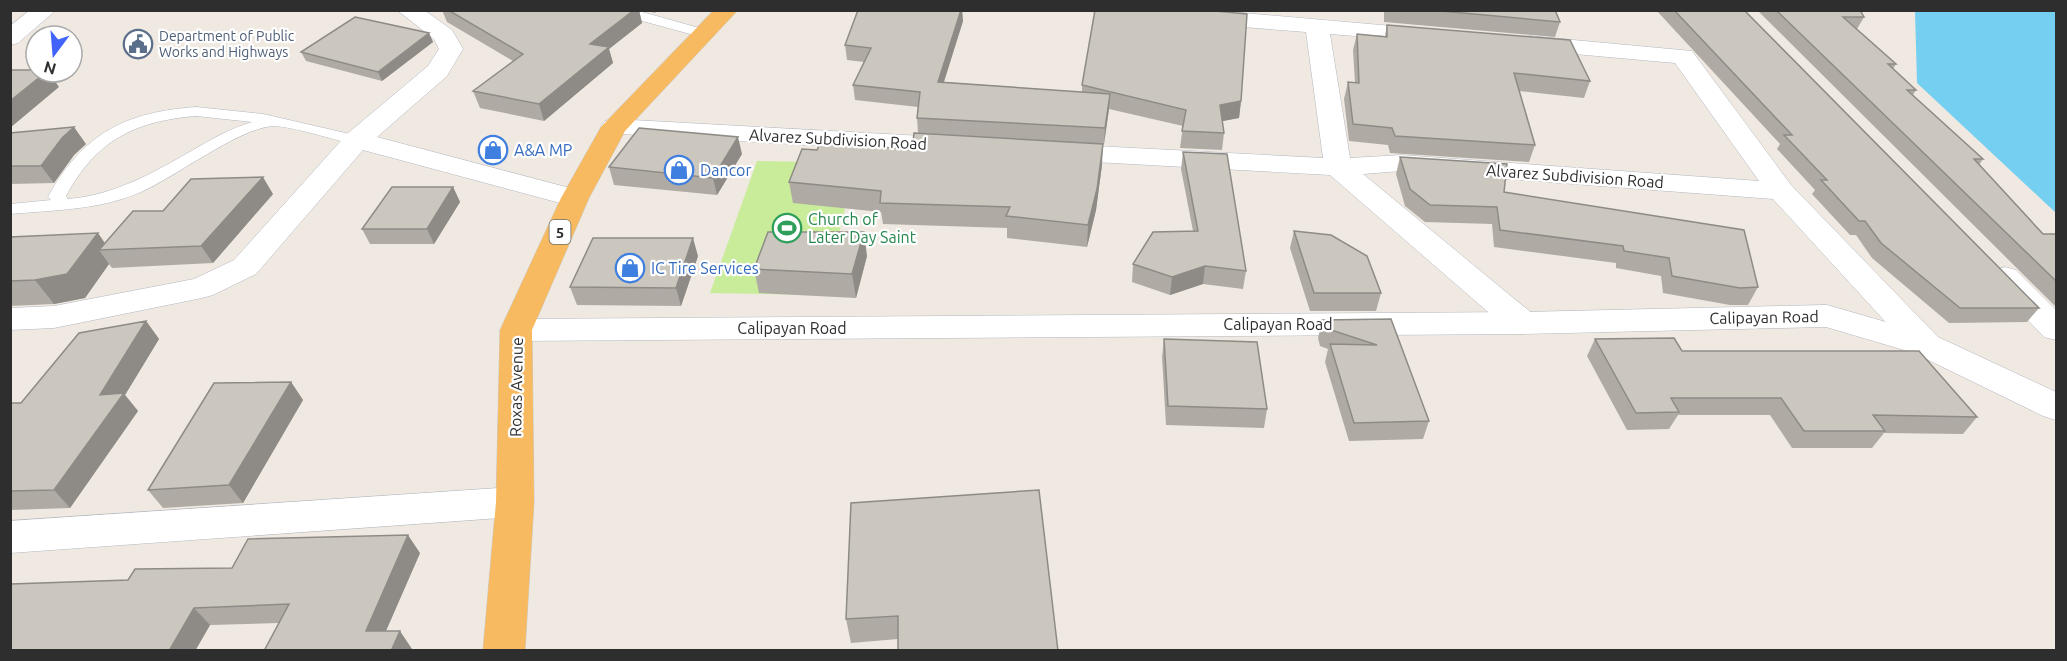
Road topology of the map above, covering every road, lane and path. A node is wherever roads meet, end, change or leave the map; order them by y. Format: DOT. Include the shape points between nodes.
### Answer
graph roads {
  1 [pos="45,10"];
  2 [pos="408,10"];
  3 [pos="618,10"];
  4 [pos="727,10"];
  5 [pos="1115,10"];
  6 [pos="1317,26"];
  7 [pos="705,34"];
  8 [pos="1447,36"];
  9 [pos="10,38"];
  10 [pos="1506,41"];
  11 [pos="269,122"];
  12 [pos="614,127"];
  13 [pos="357,140"];
  14 [pos="982,147"];
  15 [pos="1030,150"];
  16 [pos="1338,167"];
  17 [pos="1781,191"];
  18 [pos="575,198"];
  19 [pos="64,204"];
  20 [pos="10,209"];
  21 [pos="1990,263"];
  22 [pos="10,319"];
  23 [pos="1522,323"];
  24 [pos="2056,328"];
  25 [pos="516,330"];
  26 [pos="1926,345"];
  27 [pos="2056,407"];
  28 [pos="515,502"];
  29 [pos="10,537"];
  30 [pos="504,651"];
  1 -- 9 [label="street"];
  2 -- 13 [label="street" via="444,35 451,49 438,71"];
  3 -- 7 [label="lane"];
  4 -- 7 [label="highway, Roxas Avenue / 5"];
  5 -- 6 [label="street"];
  6 -- 8 [label="street"];
  6 -- 16 [label="street"];
  7 -- 12 [label="highway, Roxas Avenue / 5"];
  10 -- 17 [label="street" via="1683,56"];
  11 -- 13 [label="lane"];
  11 -- 19 [label="lane" via="240,130 138,188 97,200"];
  11 -- 19 [label="lane" via="201,110 139,120 105,138 65,181 57,197"];
  12 -- 14 [label="street, Alvarez Subdivision Road"];
  12 -- 18 [label="highway, Roxas Avenue / 5"];
  13 -- 18 [label="street"];
  13 -- 22 [label="street" via="245,267 202,288 54,317"];
  15 -- 16 [label="street, Alvarez Subdivision Road"];
  16 -- 17 [label="street, Alvarez Subdivision Road" via="1401,163"];
  16 -- 23 [label="street"];
  17 -- 26 [label="street"];
  18 -- 25 [label="highway, Roxas Avenue / 5"];
  19 -- 20 [label="lane"];
  21 -- 24 [label="street"];
  23 -- 25 [label="street, Calipayan Road"];
  23 -- 26 [label="street, Calipayan Road" via="1827,316"];
  25 -- 28 [label="highway, Roxas Avenue / 5"];
  26 -- 27 [label="street, Calipayan Road"];
  28 -- 29 [label="street"];
  28 -- 30 [label="highway, Roxas Avenue / 5"];
}
